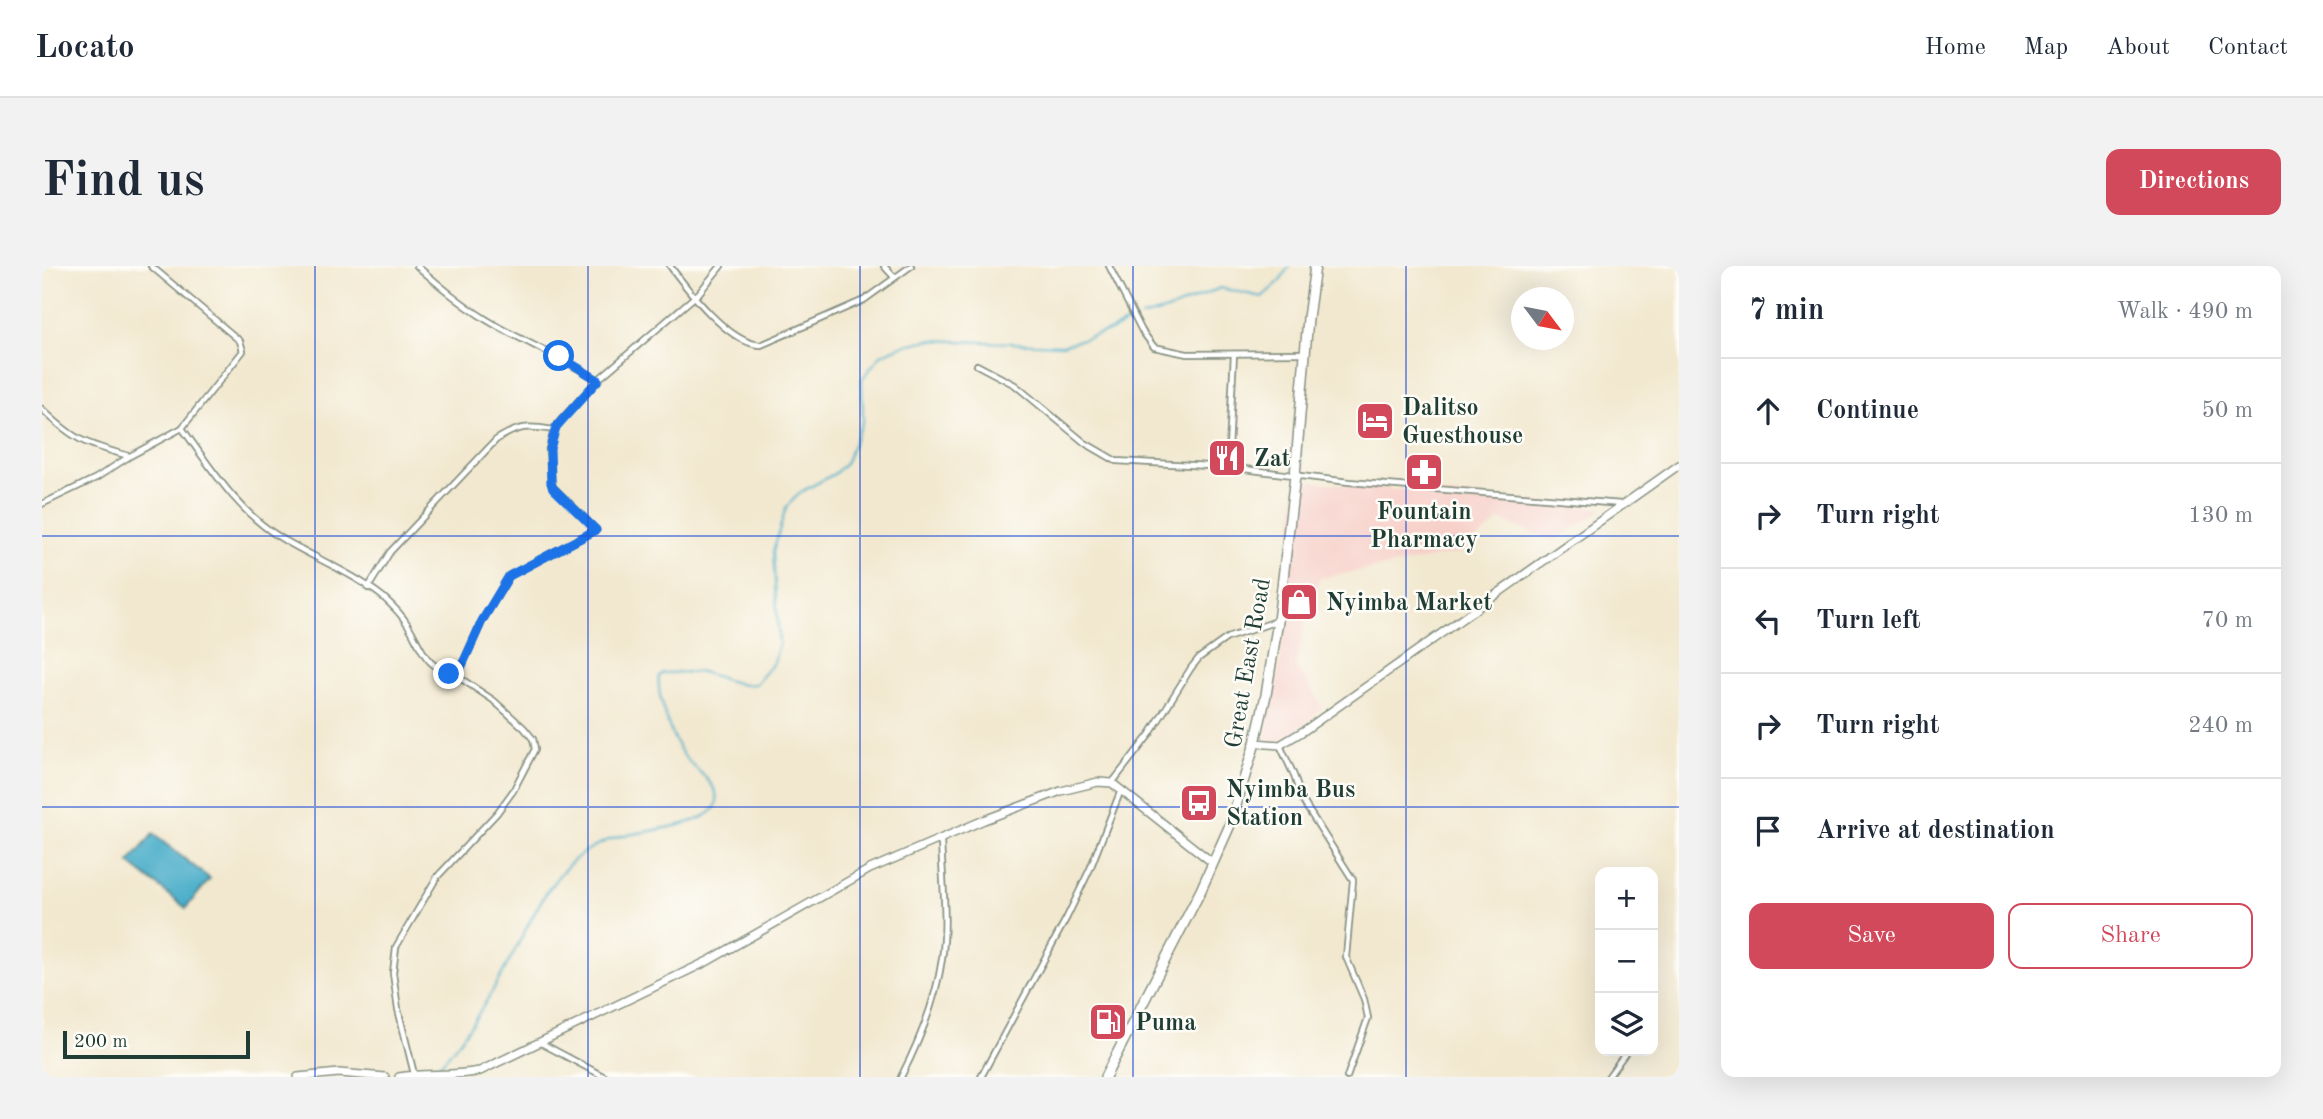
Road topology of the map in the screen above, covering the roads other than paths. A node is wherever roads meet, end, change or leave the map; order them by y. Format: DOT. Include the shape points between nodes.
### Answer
graph roads {
  1 [pos="151,266"];
  2 [pos="417,266"];
  3 [pos="670,266"];
  4 [pos="721,266"];
  5 [pos="884,266"];
  6 [pos="911,266"];
  7 [pos="1109,266"];
  8 [pos="1315,266"];
  9 [pos="894,277"];
  10 [pos="694,298"];
  11 [pos="1304,353"];
  12 [pos="1234,354"];
  13 [pos="977,365"];
  14 [pos="598,380"];
  15 [pos="42,409"];
  16 [pos="182,428"];
  17 [pos="554,430"];
  18 [pos="130,456"];
  19 [pos="1679,465"];
  20 [pos="1228,467"];
  21 [pos="1295,477"];
  22 [pos="42,504"];
  23 [pos="1620,504"];
  24 [pos="368,588"];
  25 [pos="1278,621"];
  26 [pos="457,677"];
  27 [pos="1255,743"];
  28 [pos="1280,745"];
  29 [pos="1112,783"];
  30 [pos="1122,790"];
  31 [pos="941,838"];
  32 [pos="1213,863"];
  33 [pos="541,1043"];
  34 [pos="1623,1056"];
  35 [pos="414,1074"];
  36 [pos="298,1077"];
  37 [pos="385,1077"];
  38 [pos="399,1077"];
  39 [pos="603,1077"];
  40 [pos="901,1077"];
  41 [pos="981,1077"];
  42 [pos="1105,1077"];
  43 [pos="1347,1077"];
  44 [pos="1608,1077"];
  1 -- 16 [label="street" via="243,346"];
  2 -- 14 [label="street" via="488,320"];
  3 -- 10 [label="street"];
  4 -- 10 [label="street"];
  5 -- 9 [label="street"];
  6 -- 9 [label="street"];
  7 -- 12 [label="street" via="1152,346 1187,354"];
  8 -- 11 [label="highway, Great East Road"];
  9 -- 10 [label="street" via="857,304 761,345 736,335"];
  10 -- 14 [label="street"];
  11 -- 12 [label="street"];
  11 -- 21 [label="highway, Great East Road"];
  12 -- 20 [label="street"];
  13 -- 20 [label="street" via="1015,385 1085,443 1116,461"];
  14 -- 17 [label="street"];
  15 -- 18 [label="street" via="74,438"];
  16 -- 18 [label="street"];
  16 -- 24 [label="street" via="249,513 281,538"];
  17 -- 24 [label="street" via="524,427 496,440 390,552"];
  17 -- 26 [label="street" via="552,486 596,530 509,576"];
  18 -- 22 [label="street"];
  19 -- 23 [label="street"];
  20 -- 21 [label="street"];
  21 -- 23 [label="street"];
  21 -- 25 [label="highway, Great East Road"];
  23 -- 28 [label="street"];
  24 -- 26 [label="street" via="405,620 430,663"];
  25 -- 27 [label="highway, Great East Road"];
  25 -- 29 [label="street" via="1227,638 1199,658"];
  26 -- 35 [label="street" via="493,700 524,728 535,749 513,791 438,877 396,947 393,973 398,1009"];
  27 -- 28 [label="street"];
  27 -- 32 [label="highway, Great East Road"];
  28 -- 43 [label="street" via="1297,779 1299,794 1353,880 1346,957 1368,1018"];
  29 -- 30 [label="street"];
  29 -- 31 [label="street" via="1061,791"];
  30 -- 32 [label="street"];
  30 -- 41 [label="street" via="1067,918"];
  31 -- 33 [label="street" via="838,885 708,961"];
  31 -- 40 [label="street" via="943,957 928,1016"];
  32 -- 42 [label="highway, Great East Road"];
  33 -- 35 [label="street" via="480,1071"];
  33 -- 39 [label="street"];
  34 -- 44 [label="street"];
  35 -- 38 [label="street"];
  36 -- 37 [label="street" via="339,1073"];
}
